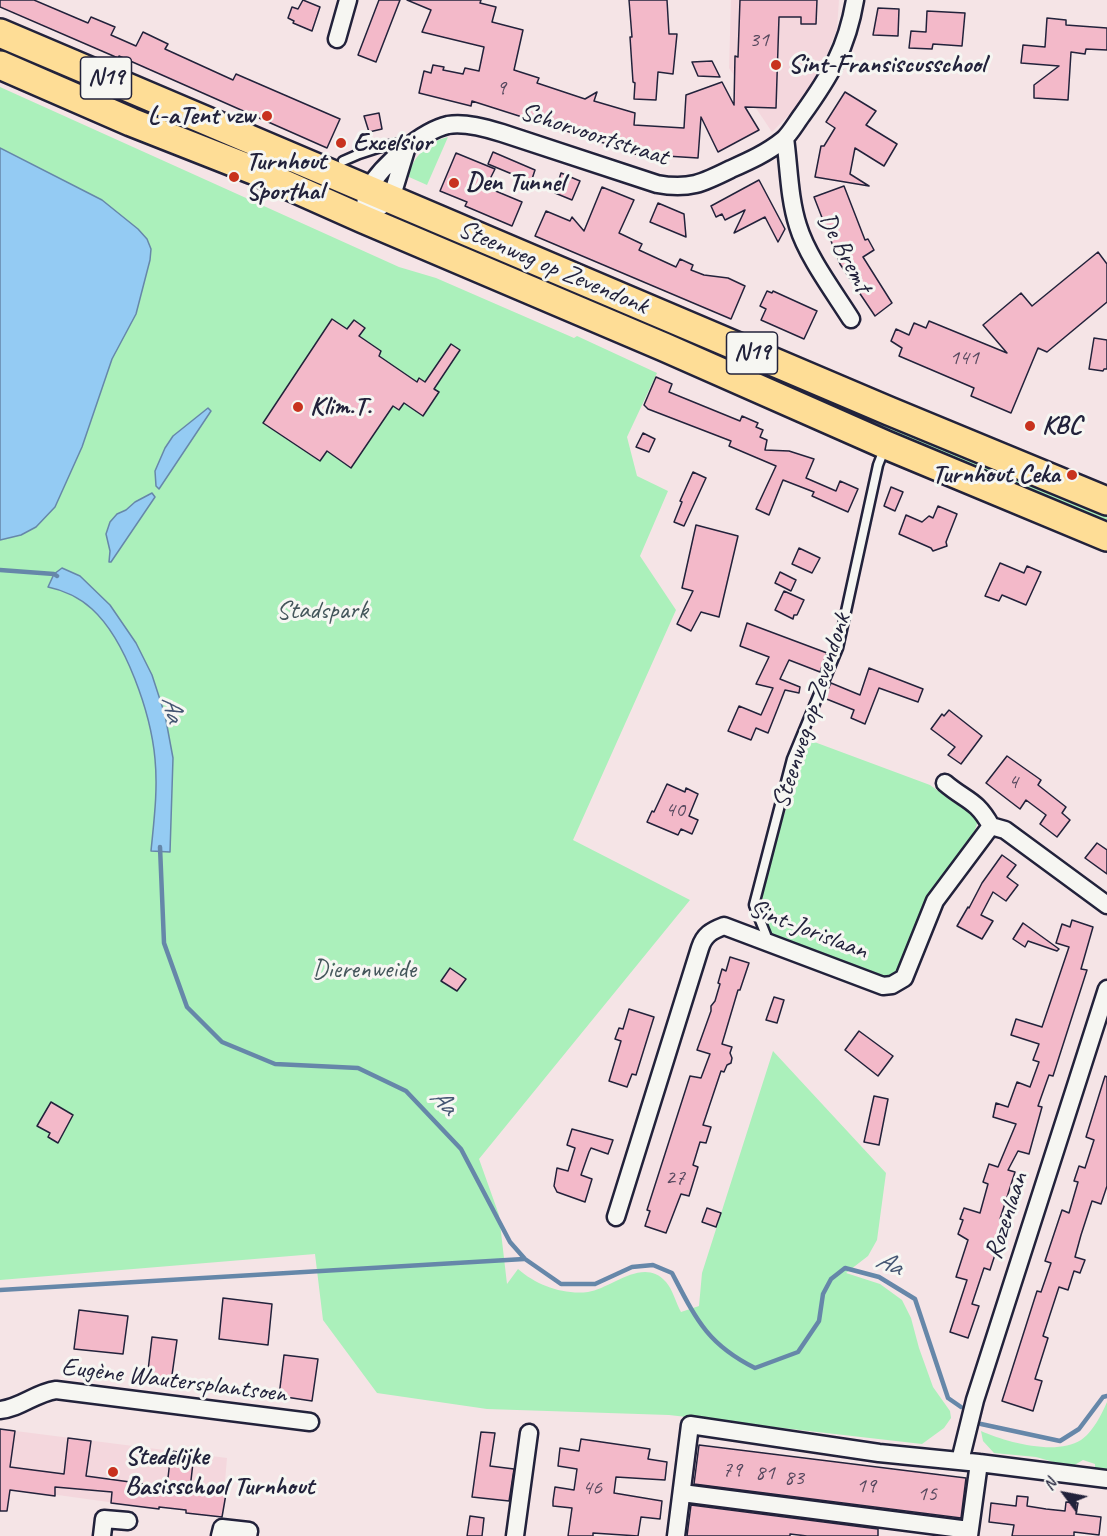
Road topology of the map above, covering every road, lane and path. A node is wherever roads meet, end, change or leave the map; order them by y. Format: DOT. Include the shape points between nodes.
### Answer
graph roads {
  1 [pos="348,0"];
  2 [pos="855,0"];
  3 [pos="0,33"];
  4 [pos="337,39"];
  5 [pos="0,65"];
  6 [pos="785,138"];
  7 [pos="411,145"];
  8 [pos="343,161"];
  9 [pos="380,194"];
  10 [pos="363,219"];
  11 [pos="851,319"];
  12 [pos="886,445"];
  13 [pos="1107,501"];
  14 [pos="1107,537"];
  15 [pos="945,783"];
  16 [pos="991,826"];
  17 [pos="1107,905"];
  18 [pos="764,941"];
  19 [pos="1107,989"];
  20 [pos="616,1217"];
  21 [pos="0,1410"];
  22 [pos="310,1422"];
  23 [pos="529,1433"];
  24 [pos="960,1461"];
  25 [pos="979,1462"];
  26 [pos="1107,1479"];
  27 [pos="682,1493"];
  28 [pos="128,1521"];
  29 [pos="969,1533"];
  30 [pos="102,1536"];
  31 [pos="220,1536"];
  32 [pos="248,1536"];
  33 [pos="516,1536"];
  34 [pos="676,1536"];
  1 -- 4 [label="street"];
  2 -- 6 [label="street, Schorvoortstraat" via="841,53"];
  3 -- 9 [label="main road, Steenweg op Zevendonk / N19"];
  5 -- 10 [label="main road, Steenweg op Zevendonk / N19"];
  6 -- 7 [label="street, Schorvoortstraat" via="769,151 692,187 657,184 483,128 449,125 431,131"];
  6 -- 11 [label="street, De Bremt" via="798,228"];
  7 -- 8 [label="lane" via="397,143"];
  7 -- 9 [label="street, Schorvoortstraat"];
  7 -- 9 [label="street, Schorvoortstraat" via="381,171"];
  9 -- 10 [label="street, Schorvoortstraat"];
  9 -- 10 [label="street, Schorvoortstraat"];
  9 -- 13 [label="main road, Steenweg op Zevendonk / N19"];
  10 -- 12 [label="main road, Steenweg op Zevendonk / N19"];
  12 -- 14 [label="main road, Steenweg op Zevendonk / N19"];
  12 -- 18 [label="lane, Steenweg op Zevendonk" via="878,465 838,648 792,759 754,905 766,935"];
  15 -- 16 [label="street" via="977,805"];
  16 -- 17 [label="street" via="1005,830"];
  16 -- 18 [label="street, Sint-Jorislaan" via="935,901 904,978 892,986"];
  18 -- 20 [label="street, Sint-Jorislaan" via="724,926 703,938"];
  19 -- 24 [label="street, Rozenlaan" via="975,1400"];
  21 -- 22 [label="street, Eugène Wautersplantsoen" via="56,1390"];
  23 -- 33 [label="street"];
  24 -- 25 [label="street"];
  24 -- 27 [label="street" via="690,1425"];
  25 -- 26 [label="street"];
  25 -- 29 [label="street"];
  27 -- 29 [label="street"];
  27 -- 34 [label="street"];
  28 -- 30 [label="street" via="104,1519"];
  31 -- 32 [label="street" via="222,1528 249,1531"];
}
